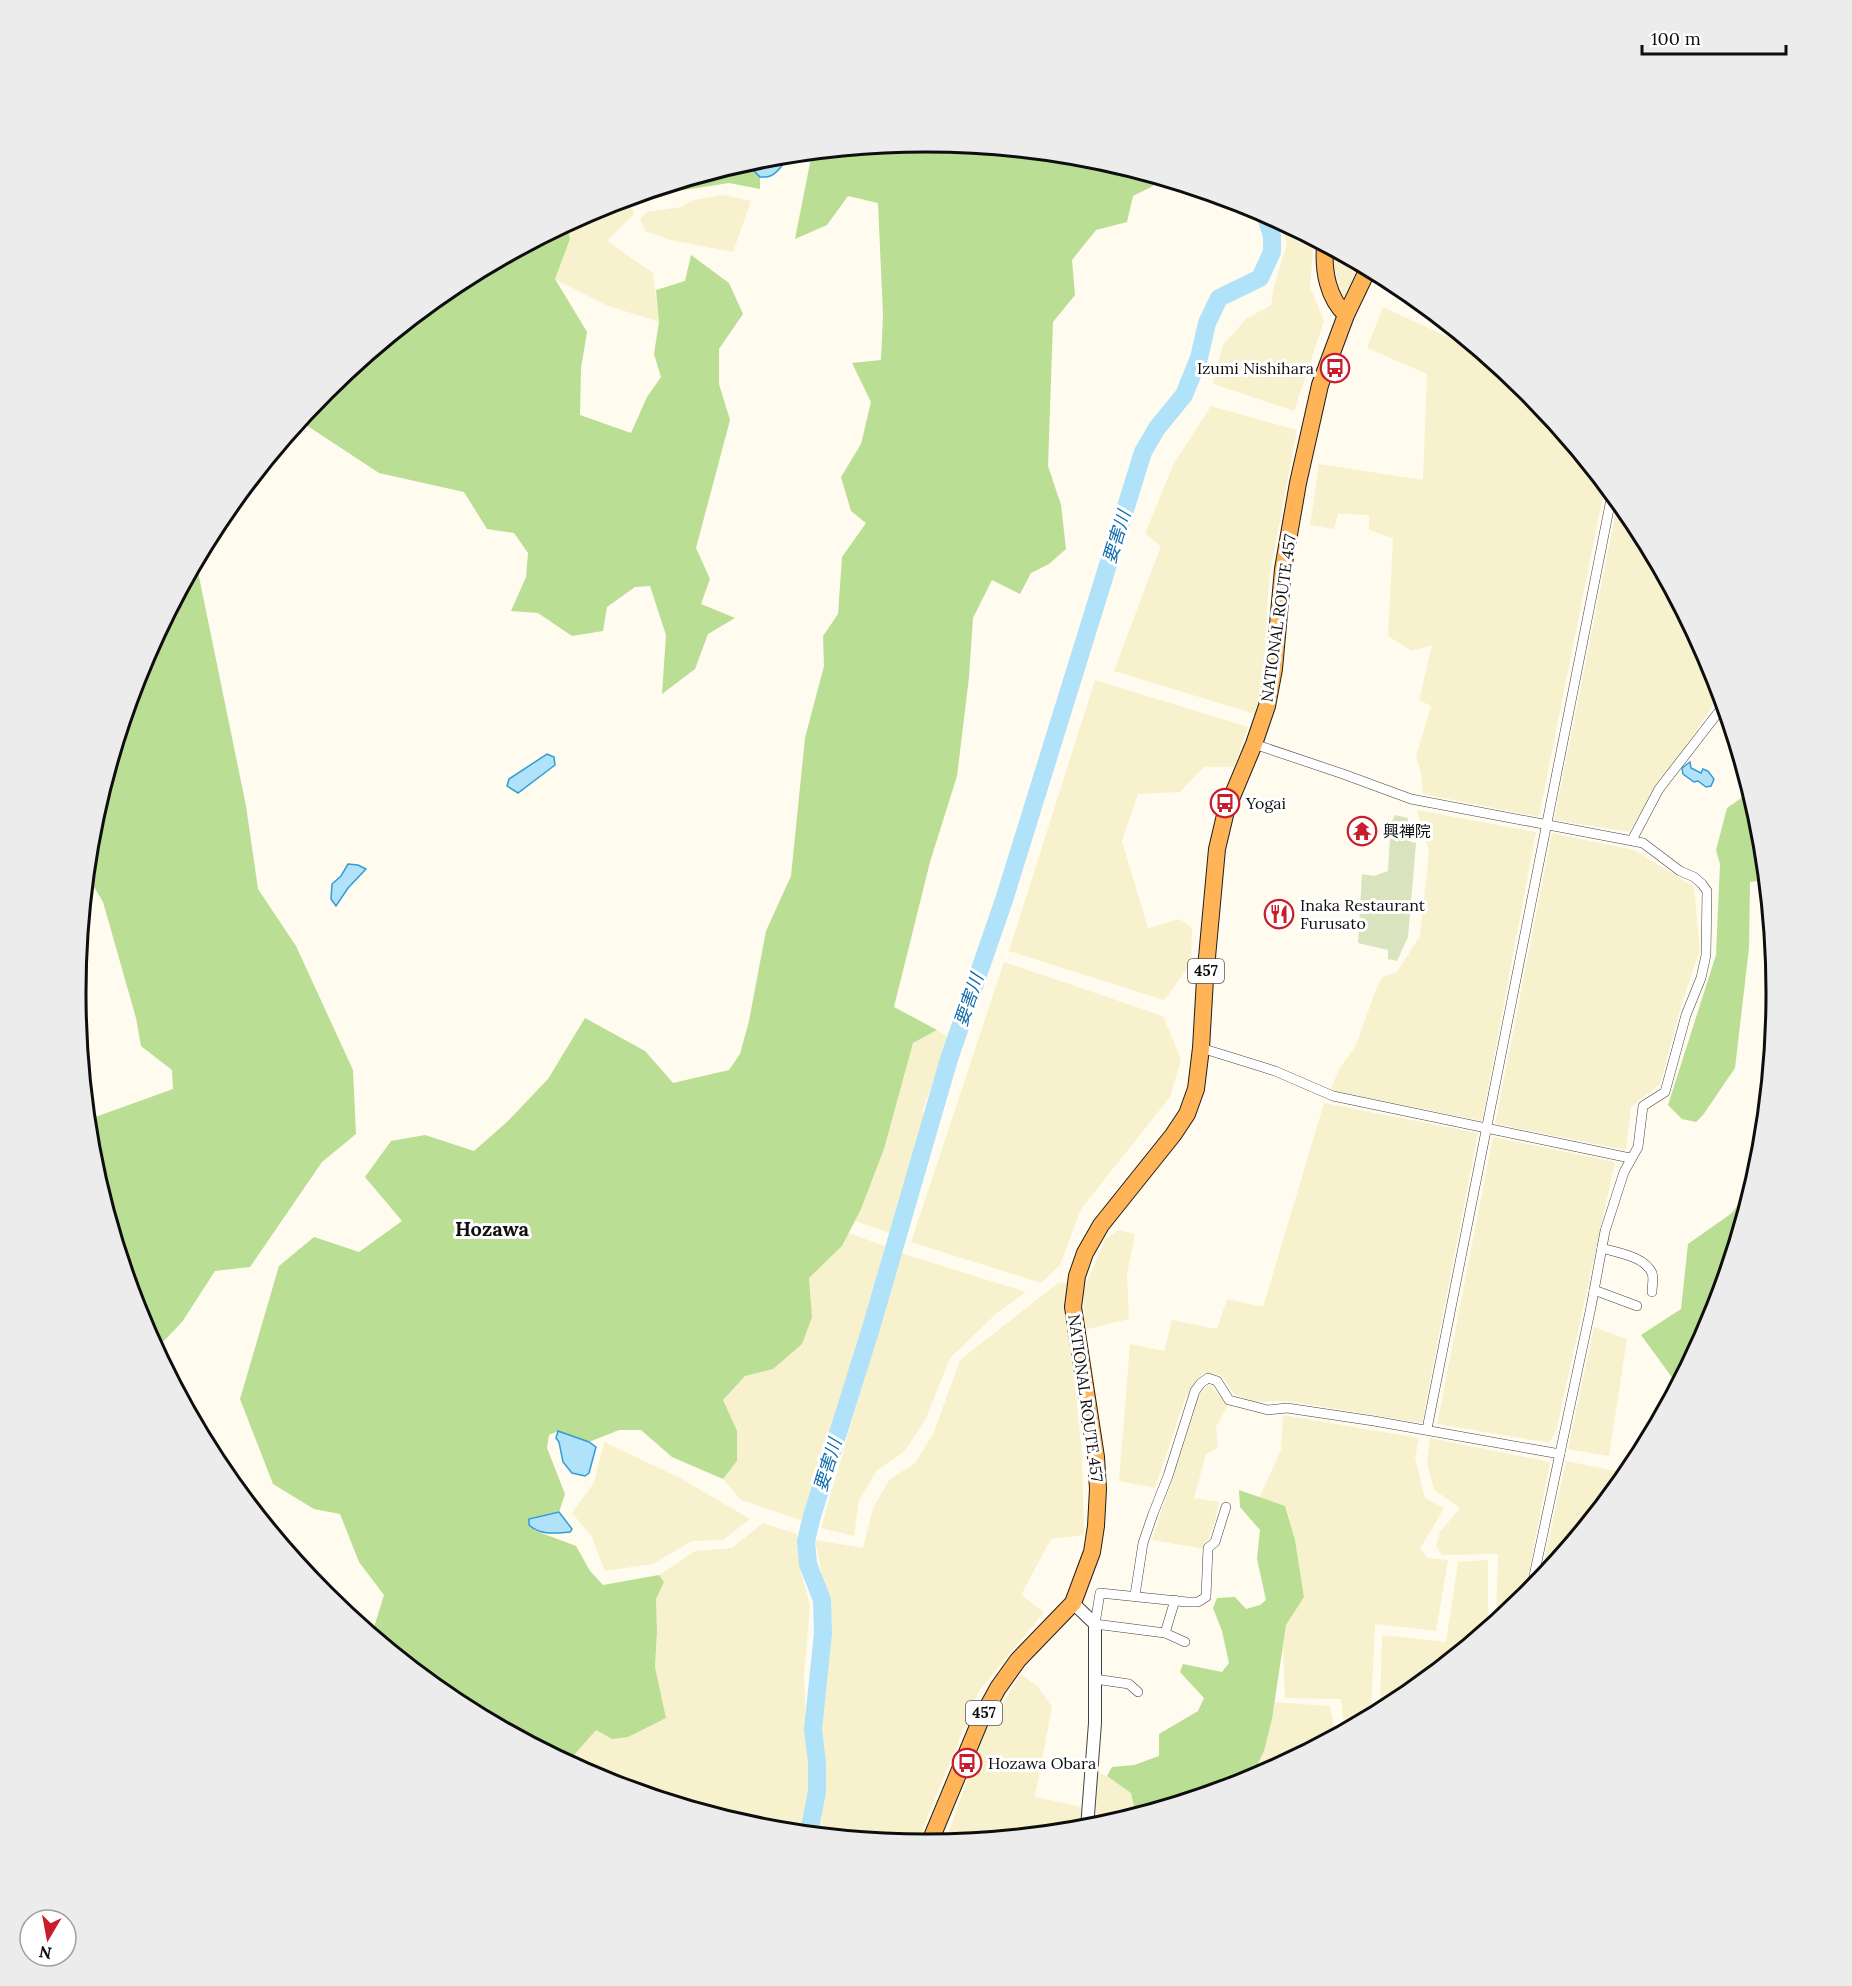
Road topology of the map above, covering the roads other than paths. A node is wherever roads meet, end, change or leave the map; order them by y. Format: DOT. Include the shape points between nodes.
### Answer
graph roads {
  1 [pos="1325,253"];
  2 [pos="1364,276"];
  3 [pos="1346,315"];
  4 [pos="1610,505"];
  5 [pos="1718,713"];
  6 [pos="1254,744"];
  7 [pos="1546,825"];
  8 [pos="1632,840"];
  9 [pos="1201,1048"];
  10 [pos="1487,1128"];
  11 [pos="1630,1158"];
  12 [pos="1602,1248"];
  13 [pos="1594,1290"];
  14 [pos="1652,1292"];
  15 [pos="1636,1306"];
  16 [pos="1427,1429"];
  17 [pos="1560,1454"];
  18 [pos="1226,1507"];
  19 [pos="1535,1571"];
  20 [pos="1135,1595"];
  21 [pos="1175,1600"];
  22 [pos="1073,1603"];
  23 [pos="1095,1624"];
  24 [pos="1165,1633"];
  25 [pos="1185,1642"];
  26 [pos="1095,1679"];
  27 [pos="1137,1692"];
  28 [pos="1088,1817"];
  29 [pos="932,1834"];
  1 -- 3 [label="highway" via="1330,291 1337,307"];
  2 -- 3 [label="highway, 457"];
  3 -- 6 [label="highway, NATIONAL ROUTE 457 / 457" via="1320,385 1298,483 1283,569 1274,669"];
  4 -- 7 [label="street"];
  5 -- 8 [label="street" via="1659,789"];
  6 -- 7 [label="street" via="1404,797"];
  6 -- 9 [label="highway, NATIONAL ROUTE 457 / 457" via="1226,811 1217,849"];
  7 -- 8 [label="street"];
  7 -- 10 [label="street"];
  8 -- 11 [label="street" via="1643,843 1694,877 1707,891 1707,901 1706,955 1701,978 1686,1015 1665,1092 1642,1106 1638,1147"];
  9 -- 10 [label="street" via="1275,1071 1333,1096"];
  9 -- 22 [label="highway, NATIONAL ROUTE 457 / 457" via="1196,1089 1186,1114 1101,1225 1077,1276 1073,1307 1098,1489 1092,1552"];
  10 -- 11 [label="street"];
  10 -- 16 [label="street"];
  11 -- 12 [label="street" via="1613,1201"];
  12 -- 13 [label="street"];
  12 -- 14 [label="street" via="1645,1264 1653,1275"];
  13 -- 15 [label="street"];
  13 -- 17 [label="street"];
  16 -- 17 [label="street"];
  16 -- 20 [label="street" via="1287,1408 1247,1406 1229,1400 1214,1378 1204,1380 1195,1391 1143,1544"];
  17 -- 19 [label="street"];
  18 -- 21 [label="street" via="1215,1542 1209,1548 1206,1597 1198,1602"];
  20 -- 21 [label="street"];
  20 -- 23 [label="street" via="1100,1593"];
  21 -- 24 [label="street"];
  22 -- 23 [label="street"];
  22 -- 29 [label="highway, NATIONAL ROUTE 457 / 457" via="1018,1660 998,1688"];
  23 -- 24 [label="street"];
  23 -- 26 [label="street"];
  24 -- 25 [label="street"];
  26 -- 27 [label="street" via="1129,1684"];
  26 -- 28 [label="street"];
}
